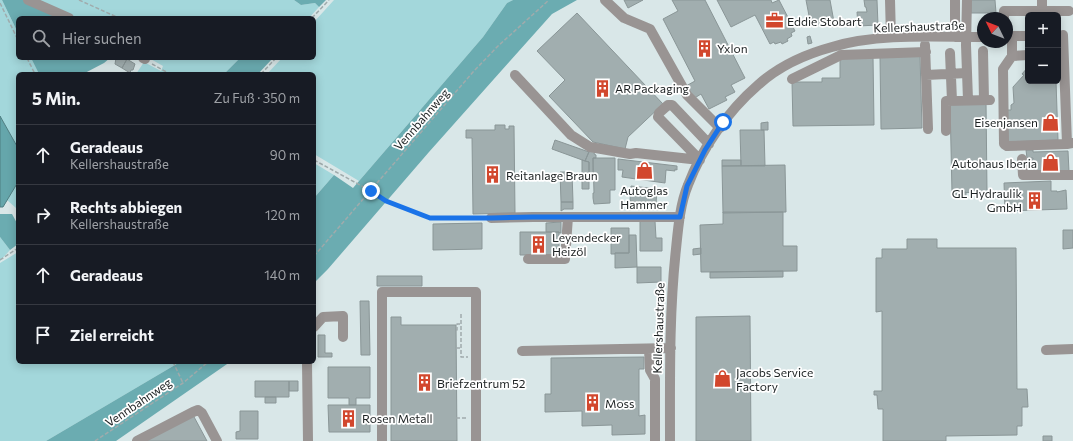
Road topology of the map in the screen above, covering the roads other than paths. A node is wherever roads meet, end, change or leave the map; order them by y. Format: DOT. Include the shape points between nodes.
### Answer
graph roads {
  1 [pos="28,0"];
  2 [pos="605,0"];
  3 [pos="890,0"];
  4 [pos="955,0"];
  5 [pos="967,0"];
  6 [pos="1042,0"];
  7 [pos="1042,11"];
  8 [pos="1070,11"];
  9 [pos="1004,12"];
  10 [pos="64,16"];
  11 [pos="1065,35"];
  12 [pos="1013,36"];
  13 [pos="1025,36"];
  14 [pos="891,37"];
  15 [pos="926,37"];
  16 [pos="955,37"];
  17 [pos="968,37"];
  18 [pos="977,37"];
  19 [pos="1011,48"];
  20 [pos="983,51"];
  21 [pos="926,52"];
  22 [pos="950,53"];
  23 [pos="1061,53"];
  24 [pos="1025,55"];
  25 [pos="1012,56"];
  26 [pos="800,60"];
  27 [pos="806,72"];
  28 [pos="967,73"];
  29 [pos="515,74"];
  30 [pos="950,74"];
  31 [pos="926,75"];
  32 [pos="792,79"];
  33 [pos="952,100"];
  34 [pos="968,100"];
  35 [pos="720,128"];
  36 [pos="928,129"];
  37 [pos="946,131"];
  38 [pos="1070,143"];
  39 [pos="709,144"];
  40 [pos="1022,159"];
  41 [pos="700,160"];
  42 [pos="1073,175"];
  43 [pos="568,217"];
  44 [pos="680,217"];
  45 [pos="491,218"];
  46 [pos="528,259"];
  47 [pos="316,325"];
  48 [pos="343,337"];
  49 [pos="670,348"];
  50 [pos="649,349"];
  51 [pos="1073,349"];
  52 [pos="1046,350"];
  53 [pos="522,351"];
  54 [pos="307,364"];
  55 [pos="137,441"];
  56 [pos="217,441"];
  57 [pos="308,441"];
  58 [pos="382,441"];
  59 [pos="476,441"];
  60 [pos="655,441"];
  61 [pos="670,441"];
  1 -- 10 [label="street"];
  2 -- 35 [label="street" via="624,18 650,30 687,95"];
  3 -- 14 [label="street"];
  4 -- 16 [label="street"];
  5 -- 17 [label="street"];
  6 -- 7 [label="street"];
  7 -- 8 [label="street"];
  7 -- 9 [label="street"];
  11 -- 23 [label="street"];
  12 -- 13 [label="street"];
  14 -- 15 [label="street, Kellershaustraße"];
  14 -- 26 [label="street, Kellershaustraße" via="832,47"];
  15 -- 16 [label="street, Kellershaustraße"];
  15 -- 21 [label="street"];
  16 -- 17 [label="street, Kellershaustraße"];
  17 -- 18 [label="street, Kellershaustraße"];
  17 -- 28 [label="street"];
  19 -- 25 [label="street"];
  20 -- 34 [label="street" via="987,100"];
  21 -- 27 [label="street" via="840,55"];
  21 -- 31 [label="street"];
  22 -- 30 [label="street"];
  23 -- 38 [label="street"];
  24 -- 25 [label="street"];
  25 -- 38 [label="street" via="1003,69 1004,144 1007,146"];
  26 -- 27 [label="street"];
  26 -- 35 [label="street, Kellershaustraße" via="759,84"];
  27 -- 32 [label="street"];
  28 -- 30 [label="street"];
  28 -- 34 [label="street"];
  29 -- 41 [label="street" via="571,135 590,147 630,154"];
  30 -- 31 [label="street"];
  30 -- 33 [label="street"];
  31 -- 36 [label="street"];
  33 -- 34 [label="street"];
  33 -- 37 [label="street" via="946,101"];
  35 -- 39 [label="street, Kellershaustraße"];
  39 -- 41 [label="street, Kellershaustraße"];
  39 -- 41 [label="street" via="672,105 668,105 659,113 658,118"];
  40 -- 42 [label="street" via="1023,175"];
  41 -- 44 [label="street, Kellershaustraße" via="687,186"];
  43 -- 44 [label="street"];
  43 -- 45 [label="street"];
  43 -- 46 [label="street" via="565,259"];
  44 -- 49 [label="street, Kellershaustraße" via="672,285"];
  47 -- 48 [label="street" via="323,318 343,316"];
  49 -- 50 [label="street"];
  49 -- 61 [label="street, Kellershaustraße"];
  50 -- 53 [label="street"];
  50 -- 60 [label="street" via="650,370 655,379"];
  51 -- 52 [label="street"];
  54 -- 57 [label="street"];
  55 -- 56 [label="street" via="198,410"];
  58 -- 59 [label="street" via="382,292 476,292"];
}
